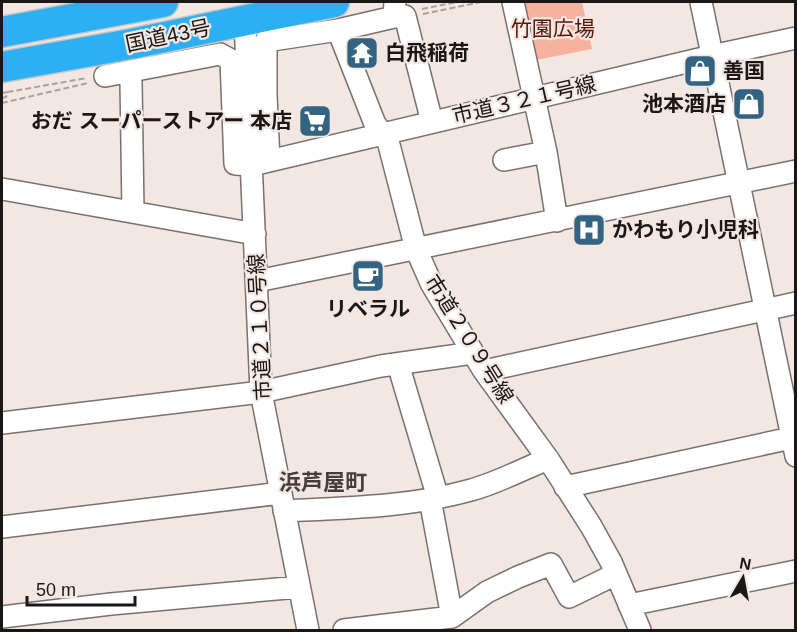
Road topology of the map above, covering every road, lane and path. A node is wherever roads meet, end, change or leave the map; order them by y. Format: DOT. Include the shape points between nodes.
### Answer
graph roads {
  1 [pos="90,2"];
  2 [pos="163,2"];
  3 [pos="270,2"];
  4 [pos="457,2"];
  5 [pos="480,2"];
  6 [pos="513,2"];
  7 [pos="701,2"];
  8 [pos="446,3"];
  9 [pos="403,11"];
  10 [pos="336,16"];
  11 [pos="2,19"];
  12 [pos="245,20"];
  13 [pos="2,32"];
  14 [pos="795,38"];
  15 [pos="2,54"];
  16 [pos="712,56"];
  17 [pos="101,76"];
  18 [pos="5,80"];
  19 [pos="131,82"];
  20 [pos="2,93"];
  21 [pos="258,97"];
  22 [pos="2,98"];
  23 [pos="532,98"];
  24 [pos="2,103"];
  25 [pos="432,122"];
  26 [pos="382,134"];
  27 [pos="546,152"];
  28 [pos="504,160"];
  29 [pos="261,163"];
  30 [pos="795,171"];
  31 [pos="740,183"];
  32 [pos="2,189"];
  33 [pos="134,212"];
  34 [pos="557,221"];
  35 [pos="255,234"];
  36 [pos="416,249"];
  37 [pos="257,281"];
  38 [pos="795,303"];
  39 [pos="765,310"];
  40 [pos="473,353"];
  41 [pos="398,364"];
  42 [pos="484,371"];
  43 [pos="261,392"];
  44 [pos="790,407"];
  45 [pos="2,423"];
  46 [pos="794,444"];
  47 [pos="548,459"];
  48 [pos="565,487"];
  49 [pos="434,499"];
  50 [pos="283,502"];
  51 [pos="2,527"];
  52 [pos="795,571"];
  53 [pos="616,574"];
  54 [pos="299,587"];
  55 [pos="629,605"];
  56 [pos="2,617"];
  57 [pos="452,617"];
  58 [pos="308,630"];
  59 [pos="344,630"];
  60 [pos="640,630"];
  1 -- 11 [label="highway"];
  2 -- 13 [label="highway"];
  3 -- 15 [label="highway"];
  4 -- 8 [label="path"];
  5 -- 9 [label="path" via="435,12"];
  6 -- 23 [label="street"];
  7 -- 16 [label="street"];
  8 -- 9 [label="path"];
  9 -- 10 [label="street"];
  9 -- 25 [label="street"];
  10 -- 12 [label="highway, 国道43号"];
  10 -- 21 [label="street" via="266,41"];
  10 -- 26 [label="street, 市道２０９号線"];
  12 -- 18 [label="highway, 国道43号" via="131,44"];
  12 -- 21 [label="street, 市道２１０号線"];
  14 -- 16 [label="street, 市道３２１号線"];
  16 -- 23 [label="street, 市道３２１号線"];
  16 -- 31 [label="street"];
  17 -- 18 [label="path"];
  17 -- 24 [label="path" via="82,85"];
  17 -- 29 [label="street" via="220,54 231,60 235,164"];
  18 -- 20 [label="path"];
  18 -- 22 [label="path" via="6,97"];
  19 -- 33 [label="street"];
  21 -- 29 [label="street, 市道２１０号線"];
  23 -- 25 [label="street, 市道３２１号線"];
  23 -- 27 [label="street"];
  25 -- 26 [label="street, 市道３２１号線"];
  26 -- 29 [label="street, 市道３２１号線"];
  26 -- 36 [label="street, 市道２０９号線" via="388,141"];
  27 -- 28 [label="street"];
  27 -- 34 [label="street"];
  29 -- 35 [label="street, 市道２１０号線"];
  30 -- 31 [label="street"];
  31 -- 34 [label="street"];
  31 -- 39 [label="street"];
  32 -- 33 [label="street"];
  33 -- 35 [label="street"];
  34 -- 36 [label="street"];
  35 -- 37 [label="street, 市道２１０号線"];
  36 -- 37 [label="street"];
  36 -- 40 [label="street, 市道２０９号線" via="431,283"];
  37 -- 43 [label="street, 市道２１０号線"];
  38 -- 39 [label="street"];
  39 -- 42 [label="street"];
  39 -- 44 [label="street"];
  40 -- 41 [label="street"];
  40 -- 42 [label="street, 市道２０９号線"];
  41 -- 43 [label="street"];
  41 -- 49 [label="street"];
  42 -- 47 [label="street, 市道２０９号線"];
  43 -- 45 [label="street"];
  43 -- 50 [label="street, 市道２１０号線"];
  44 -- 46 [label="street"];
  46 -- 48 [label="street"];
  47 -- 48 [label="street, 市道２０９号線"];
  47 -- 49 [label="street" via="473,490"];
  48 -- 53 [label="street, 市道２０９号線"];
  49 -- 50 [label="street" via="369,507"];
  49 -- 57 [label="street"];
  50 -- 51 [label="street"];
  50 -- 54 [label="street, 市道２１０号線"];
  52 -- 55 [label="street"];
  53 -- 55 [label="street, 市道２０９号線"];
  53 -- 57 [label="street" via="569,597 551,564 487,592"];
  54 -- 56 [label="street"];
  54 -- 58 [label="street, 市道２１０号線"];
  55 -- 60 [label="street, 市道２０９号線"];
  57 -- 59 [label="street"];
}
